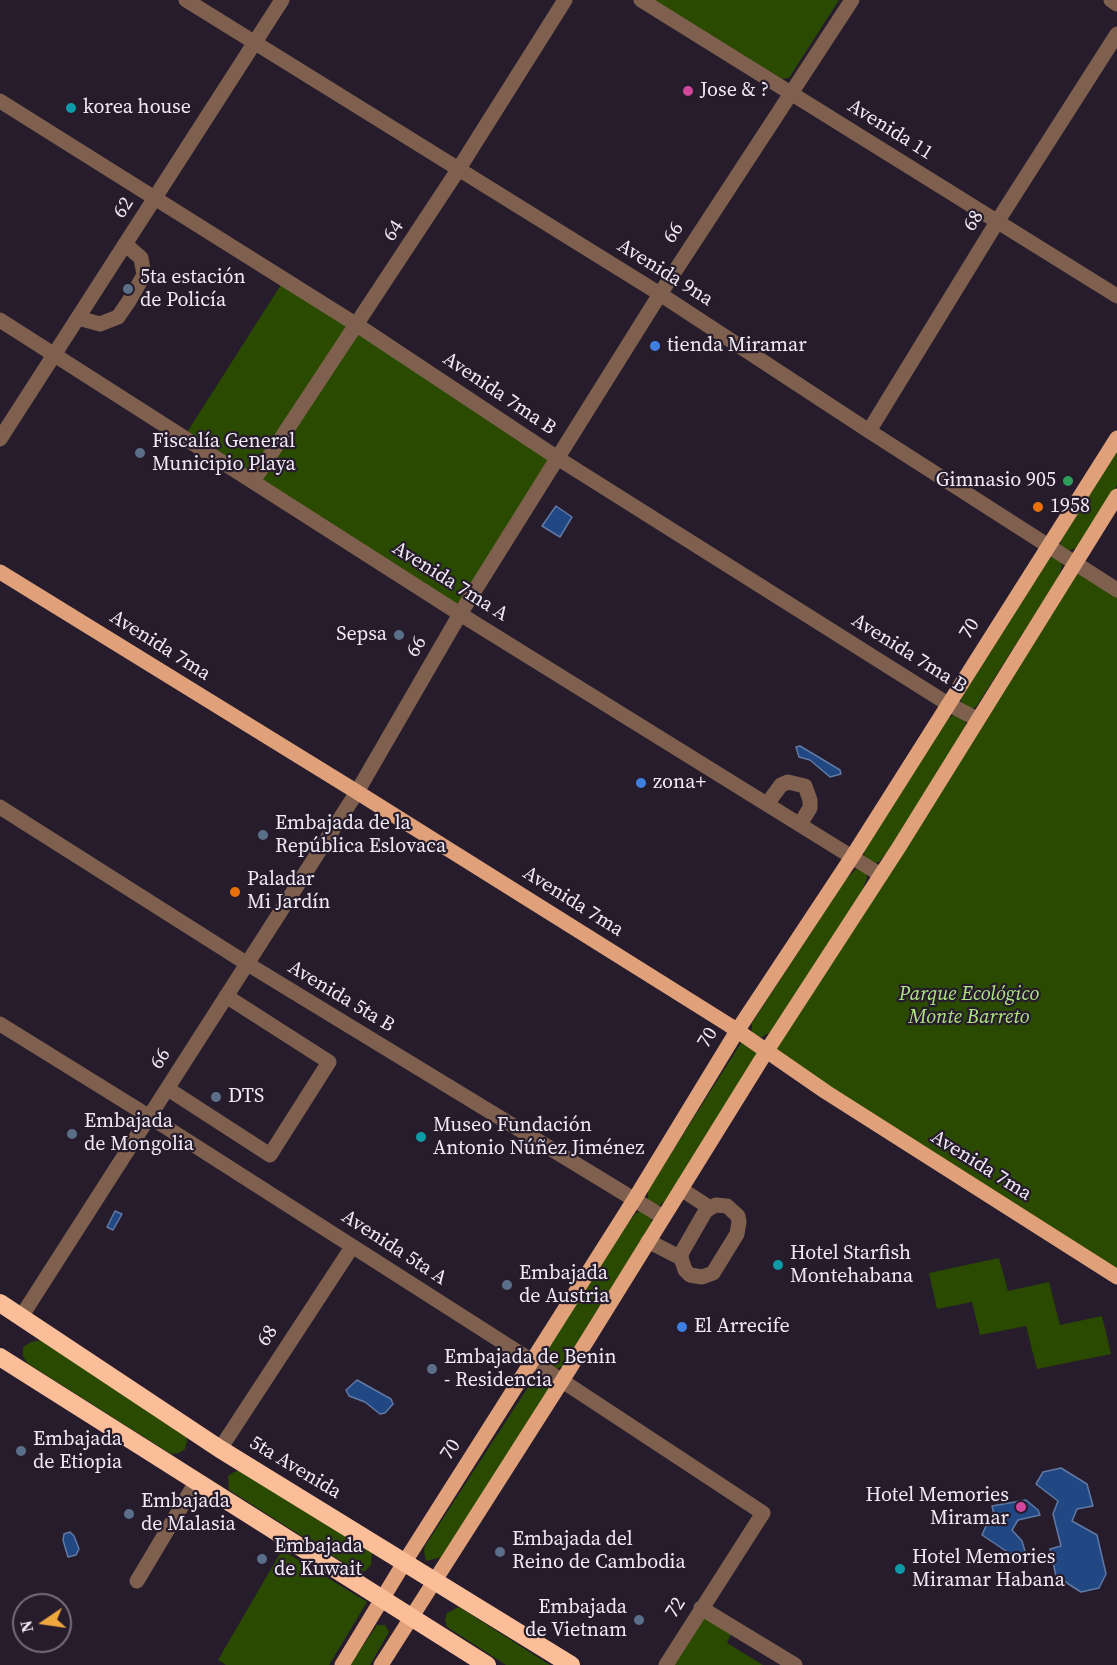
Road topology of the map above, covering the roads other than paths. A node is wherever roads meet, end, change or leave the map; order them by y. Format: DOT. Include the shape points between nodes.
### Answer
graph roads {
  1 [pos="186,0"];
  2 [pos="282,0"];
  3 [pos="565,0"];
  4 [pos="641,0"];
  5 [pos="852,0"];
  6 [pos="1111,0"];
  7 [pos="1117,4"];
  8 [pos="1117,34"];
  9 [pos="255,43"];
  10 [pos="790,93"];
  11 [pos="0,101"];
  12 [pos="458,170"];
  13 [pos="156,197"];
  14 [pos="998,222"];
  15 [pos="125,244"];
  16 [pos="660,294"];
  17 [pos="1117,296"];
  18 [pos="78,318"];
  19 [pos="0,320"];
  20 [pos="357,325"];
  21 [pos="54,354"];
  22 [pos="869,431"];
  23 [pos="1117,438"];
  24 [pos="0,439"];
  25 [pos="559,459"];
  26 [pos="253,481"];
  27 [pos="1117,496"];
  28 [pos="1047,545"];
  29 [pos="1074,562"];
  30 [pos="0,572"];
  31 [pos="1117,590"];
  32 [pos="460,614"];
  33 [pos="948,704"];
  34 [pos="976,719"];
  35 [pos="357,792"];
  36 [pos="767,804"];
  37 [pos="0,807"];
  38 [pos="800,824"];
  39 [pos="852,857"];
  40 [pos="881,875"];
  41 [pos="246,963"];
  42 [pos="226,996"];
  43 [pos="0,1024"];
  44 [pos="737,1031"];
  45 [pos="766,1052"];
  46 [pos="168,1089"];
  47 [pos="150,1117"];
  48 [pos="681,1189"];
  49 [pos="634,1200"];
  50 [pos="710,1208"];
  51 [pos="663,1217"];
  52 [pos="648,1241"];
  53 [pos="352,1247"];
  54 [pos="681,1258"];
  55 [pos="1117,1277"];
  56 [pos="0,1303"];
  57 [pos="21,1317"];
  58 [pos="0,1357"];
  59 [pos="532,1361"];
  60 [pos="562,1381"];
  61 [pos="220,1449"];
  62 [pos="196,1482"];
  63 [pos="763,1513"];
  64 [pos="404,1563"];
  65 [pos="138,1581"];
  66 [pos="434,1581"];
  67 [pos="382,1600"];
  68 [pos="701,1608"];
  69 [pos="411,1617"];
  70 [pos="342,1665"];
  71 [pos="381,1665"];
  72 [pos="487,1665"];
  73 [pos="571,1665"];
  74 [pos="666,1665"];
  75 [pos="795,1665"];
  1 -- 9 [label="street, Avenida 9na"];
  2 -- 9 [label="street, 62"];
  3 -- 12 [label="street, 64"];
  4 -- 10 [label="street, Avenida 11"];
  5 -- 10 [label="street, 66"];
  6 -- 7 [label="street"];
  8 -- 14 [label="street, 68"];
  9 -- 12 [label="street, Avenida 9na"];
  9 -- 13 [label="street, 62"];
  10 -- 14 [label="street, Avenida 11"];
  10 -- 16 [label="street, 66"];
  11 -- 13 [label="street, Avenida 7ma B"];
  12 -- 16 [label="street, Avenida 9na"];
  12 -- 20 [label="street, 64"];
  13 -- 15 [label="street, 62"];
  13 -- 20 [label="street, Avenida 7ma B"];
  14 -- 17 [label="street, Avenida 11"];
  14 -- 22 [label="street, 68"];
  15 -- 18 [label="street, 62"];
  15 -- 18 [label="street" via="141,258 144,275 129,301 118,317 100,324"];
  16 -- 22 [label="street, Avenida 9na"];
  16 -- 25 [label="street, 66"];
  18 -- 21 [label="street, 62"];
  19 -- 21 [label="street, Avenida 7ma A"];
  20 -- 25 [label="street, Avenida 7ma B"];
  20 -- 26 [label="street, 64"];
  21 -- 24 [label="street, 62"];
  21 -- 26 [label="street, Avenida 7ma A"];
  22 -- 28 [label="street, Avenida 9na"];
  23 -- 28 [label="main road, 70"];
  25 -- 32 [label="street, 66"];
  25 -- 33 [label="street, Avenida 7ma B"];
  26 -- 32 [label="street, Avenida 7ma A"];
  27 -- 29 [label="main road"];
  28 -- 29 [label="street, Avenida 9na"];
  28 -- 33 [label="main road, 70"];
  29 -- 31 [label="street, Avenida 9na"];
  29 -- 34 [label="main road"];
  30 -- 35 [label="main road, Avenida 7ma"];
  32 -- 35 [label="street, 66"];
  32 -- 36 [label="street, Avenida 7ma A"];
  33 -- 34 [label="street, Avenida 7ma B"];
  33 -- 39 [label="main road, 70"];
  34 -- 40 [label="main road"];
  35 -- 41 [label="street, 66"];
  35 -- 44 [label="main road, Avenida 7ma"];
  36 -- 38 [label="street, Avenida 7ma A"];
  36 -- 38 [label="street" via="781,785 788,782 805,786 810,808"];
  37 -- 41 [label="street, Avenida 5ta B"];
  38 -- 39 [label="street, Avenida 7ma A"];
  39 -- 40 [label="street, Avenida 7ma A"];
  39 -- 44 [label="main road, 70"];
  40 -- 45 [label="main road"];
  41 -- 42 [label="street, 66"];
  41 -- 49 [label="street, Avenida 5ta B"];
  42 -- 46 [label="street, 66"];
  42 -- 46 [label="street" via="329,1062 270,1155"];
  43 -- 47 [label="street, Avenida 5ta A"];
  44 -- 45 [label="main road, Avenida 7ma"];
  44 -- 49 [label="main road, 70"];
  45 -- 48 [label="main road"];
  45 -- 55 [label="main road, Avenida 7ma"];
  46 -- 47 [label="street, 66"];
  47 -- 53 [label="street, Avenida 5ta A"];
  47 -- 57 [label="street, 66"];
  48 -- 50 [label="street"];
  48 -- 51 [label="main road"];
  49 -- 51 [label="street, Avenida 5ta B"];
  49 -- 59 [label="main road, 70"];
  50 -- 54 [label="street"];
  50 -- 54 [label="street" via="722,1205 734,1210 740,1222 737,1234 708,1276 690,1275"];
  51 -- 52 [label="main road"];
  52 -- 54 [label="street"];
  52 -- 60 [label="main road"];
  53 -- 59 [label="street, Avenida 5ta A"];
  53 -- 61 [label="street, 68"];
  56 -- 57 [label="highway, 5ta Avenida"];
  57 -- 61 [label="highway, 5ta Avenida"];
  58 -- 62 [label="highway"];
  59 -- 60 [label="street, Avenida 5ta A"];
  59 -- 64 [label="main road, 70"];
  60 -- 63 [label="street, Avenida 5ta A"];
  60 -- 66 [label="main road"];
  61 -- 64 [label="highway, 5ta Avenida"];
  62 -- 65 [label="street"];
  62 -- 67 [label="highway"];
  63 -- 68 [label="street, 72"];
  64 -- 66 [label="highway, 5ta Avenida"];
  64 -- 67 [label="main road, 70"];
  66 -- 69 [label="main road"];
  66 -- 73 [label="highway, 5ta Avenida"];
  67 -- 69 [label="highway"];
  67 -- 70 [label="main road, 70"];
  68 -- 74 [label="street, 72"];
  68 -- 75 [label="street"];
  69 -- 71 [label="main road"];
  69 -- 72 [label="highway"];
}
